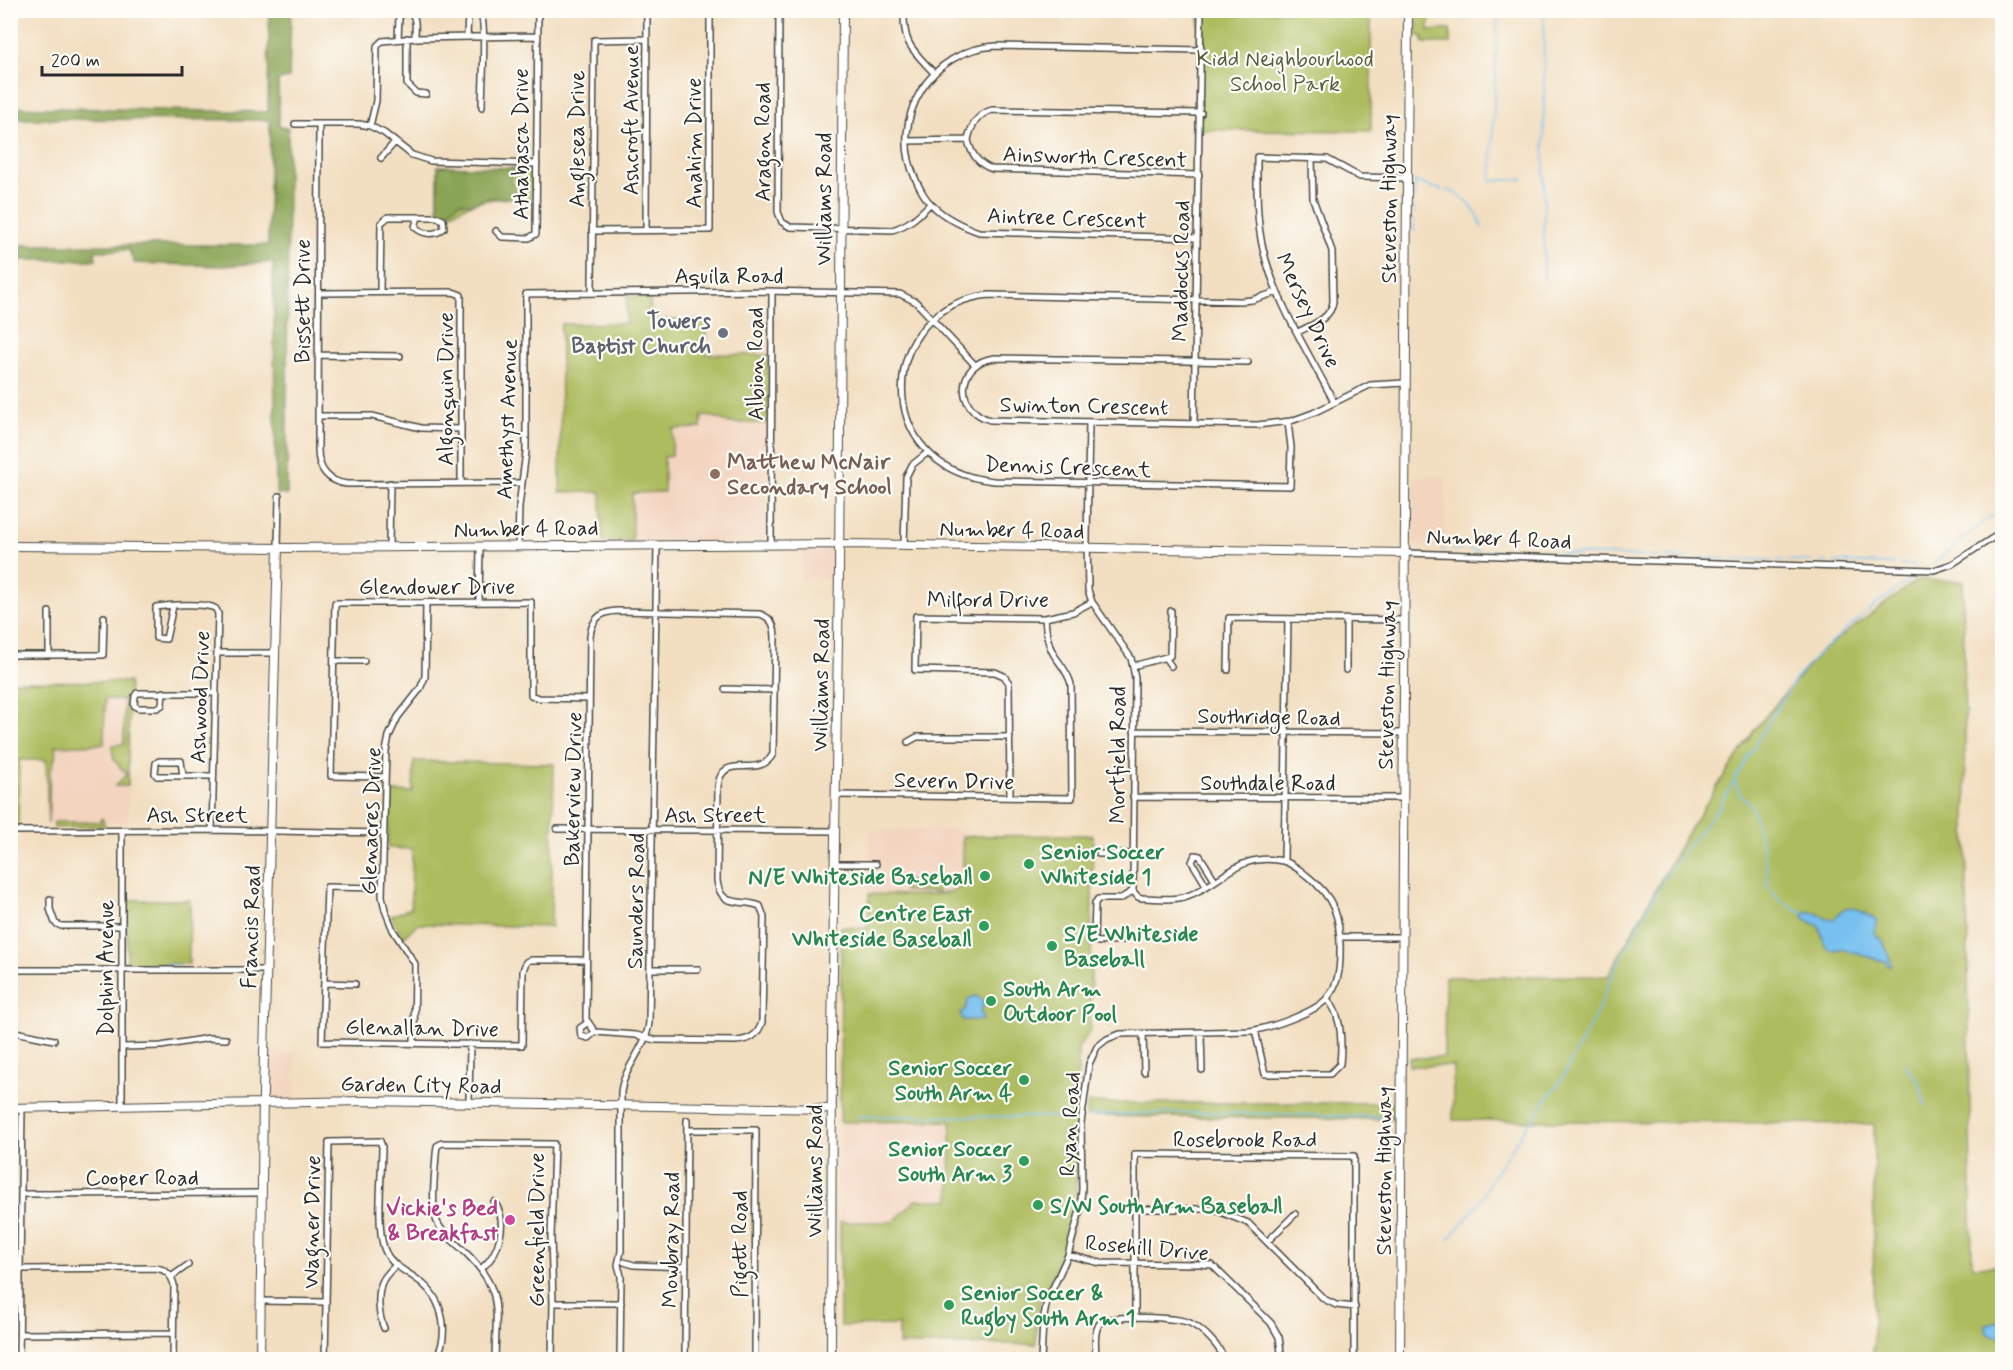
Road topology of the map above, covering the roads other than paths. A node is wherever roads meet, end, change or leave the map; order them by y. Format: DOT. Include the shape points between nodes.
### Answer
graph roads {
  1 [pos="538,10"];
  2 [pos="647,10"];
  3 [pos="710,10"];
  4 [pos="780,10"];
  5 [pos="843,10"];
  6 [pos="904,10"];
  7 [pos="1201,10"];
  8 [pos="1408,10"];
  9 [pos="466,36"];
  10 [pos="483,36"];
  11 [pos="538,36"];
  12 [pos="406,38"];
  13 [pos="415,38"];
  14 [pos="398,39"];
  15 [pos="647,39"];
  16 [pos="1202,50"];
  17 [pos="934,73"];
  18 [pos="426,94"];
  19 [pos="482,107"];
  20 [pos="1201,113"];
  21 [pos="295,124"];
  22 [pos="319,124"];
  23 [pos="370,126"];
  24 [pos="968,140"];
  25 [pos="907,141"];
  26 [pos="395,142"];
  27 [pos="381,158"];
  28 [pos="1312,158"];
  29 [pos="537,164"];
  30 [pos="1199,175"];
  31 [pos="1406,178"];
  32 [pos="930,204"];
  33 [pos="418,217"];
  34 [pos="841,228"];
  35 [pos="646,230"];
  36 [pos="496,231"];
  37 [pos="592,231"];
  38 [pos="1197,238"];
  39 [pos="772,291"];
  40 [pos="380,292"];
  41 [pos="841,292"];
  42 [pos="1277,292"];
  43 [pos="319,293"];
  44 [pos="592,293"];
  45 [pos="526,294"];
  46 [pos="1196,300"];
  47 [pos="933,319"];
  48 [pos="1298,332"];
  49 [pos="319,355"];
  50 [pos="400,356"];
  51 [pos="1195,362"];
  52 [pos="1248,362"];
  53 [pos="974,364"];
  54 [pos="1406,383"];
  55 [pos="1334,402"];
  56 [pos="318,416"];
  57 [pos="1089,422"];
  58 [pos="1288,422"];
  59 [pos="1194,423"];
  60 [pos="461,429"];
  61 [pos="927,453"];
  62 [pos="390,483"];
  63 [pos="461,483"];
  64 [pos="522,483"];
  65 [pos="1087,483"];
  66 [pos="279,496"];
  67 [pos="2002,532"];
  68 [pos="840,544"];
  69 [pos="657,545"];
  70 [pos="771,545"];
  71 [pos="904,545"];
  72 [pos="10,546"];
  73 [pos="518,546"];
  74 [pos="389,547"];
  75 [pos="480,547"];
  76 [pos="278,548"];
  77 [pos="1087,548"];
  78 [pos="1406,553"];
  79 [pos="426,602"];
  80 [pos="479,602"];
  81 [pos="1092,602"];
  82 [pos="174,606"];
  83 [pos="656,611"];
  84 [pos="1171,611"];
  85 [pos="49,612"];
  86 [pos="104,617"];
  87 [pos="1045,618"];
  88 [pos="1288,619"];
  89 [pos="1346,620"];
  90 [pos="1405,620"];
  91 [pos="217,653"];
  92 [pos="276,653"];
  93 [pos="10,655"];
  94 [pos="49,655"];
  95 [pos="1166,659"];
  96 [pos="334,661"];
  97 [pos="364,662"];
  98 [pos="1133,666"];
  99 [pos="1171,666"];
  100 [pos="1228,670"];
  101 [pos="1346,670"];
  102 [pos="725,689"];
  103 [pos="774,690"];
  104 [pos="163,692"];
  105 [pos="216,693"];
  106 [pos="589,699"];
  107 [pos="1134,731"];
  108 [pos="1287,733"];
  109 [pos="1404,733"];
  110 [pos="1010,737"];
  111 [pos="908,742"];
  112 [pos="183,776"];
  113 [pos="213,776"];
  114 [pos="384,777"];
  115 [pos="836,795"];
  116 [pos="1010,797"];
  117 [pos="1133,797"];
  118 [pos="1287,798"];
  119 [pos="1403,798"];
  120 [pos="557,828"];
  121 [pos="587,829"];
  122 [pos="122,830"];
  123 [pos="213,830"];
  124 [pos="271,830"];
  125 [pos="653,830"];
  126 [pos="718,830"];
  127 [pos="10,831"];
  128 [pos="836,831"];
  129 [pos="383,834"];
  130 [pos="1099,854"];
  131 [pos="1133,855"];
  132 [pos="1284,861"];
  133 [pos="836,864"];
  134 [pos="876,864"];
  135 [pos="1215,880"];
  136 [pos="1206,885"];
  137 [pos="381,888"];
  138 [pos="1133,891"];
  139 [pos="50,899"];
  140 [pos="122,926"];
  141 [pos="1341,937"];
  142 [pos="1402,937"];
  143 [pos="1122,940"];
  144 [pos="586,960"];
  145 [pos="122,969"];
  146 [pos="651,969"];
  147 [pos="698,969"];
  148 [pos="10,970"];
  149 [pos="267,970"];
  150 [pos="324,983"];
  151 [pos="355,984"];
  152 [pos="1327,999"];
  153 [pos="588,1023"];
  154 [pos="1255,1030"];
  155 [pos="10,1031"];
  156 [pos="595,1032"];
  157 [pos="1201,1032"];
  158 [pos="1143,1034"];
  159 [pos="646,1038"];
  160 [pos="226,1039"];
  161 [pos="54,1040"];
  162 [pos="414,1044"];
  163 [pos="470,1044"];
  164 [pos="122,1047"];
  165 [pos="1202,1070"];
  166 [pos="1144,1072"];
  167 [pos="469,1102"];
  168 [pos="262,1104"];
  169 [pos="122,1106"];
  170 [pos="621,1106"];
  171 [pos="10,1108"];
  172 [pos="22,1108"];
  173 [pos="832,1109"];
  174 [pos="687,1120"];
  175 [pos="687,1130"];
  176 [pos="261,1193"];
  177 [pos="22,1194"];
  178 [pos="494,1202"];
  179 [pos="1135,1209"];
  180 [pos="1294,1214"];
  181 [pos="1267,1242"];
  182 [pos="1068,1255"];
  183 [pos="1135,1264"];
  184 [pos="188,1265"];
  185 [pos="623,1265"];
  186 [pos="395,1266"];
  187 [pos="686,1267"];
  188 [pos="482,1268"];
  189 [pos="20,1269"];
  190 [pos="169,1274"];
  191 [pos="261,1301"];
  192 [pos="325,1302"];
  193 [pos="553,1303"];
  194 [pos="621,1303"];
  195 [pos="1354,1307"];
  196 [pos="1135,1318"];
  197 [pos="384,1328"];
  198 [pos="173,1333"];
  199 [pos="20,1334"];
  200 [pos="19,1359"];
  201 [pos="173,1359"];
  202 [pos="260,1359"];
  203 [pos="325,1359"];
  204 [pos="435,1359"];
  205 [pos="495,1359"];
  206 [pos="552,1359"];
  207 [pos="620,1359"];
  208 [pos="685,1359"];
  209 [pos="755,1359"];
  210 [pos="831,1359"];
  211 [pos="1041,1359"];
  212 [pos="1096,1359"];
  213 [pos="1225,1359"];
  214 [pos="1282,1359"];
  215 [pos="1354,1359"];
  216 [pos="1400,1359"];
  1 -- 11 [label="street, Athabasca Drive"];
  2 -- 15 [label="street, Ashcroft Avenue"];
  3 -- 35 [label="street, Anahim Drive" via="710,230"];
  4 -- 34 [label="street, Aragon Road" via="779,217 790,227"];
  5 -- 34 [label="street, Williams Road"];
  6 -- 17 [label="street" via="908,44"];
  7 -- 16 [label="street, Maddocks Road"];
  8 -- 31 [label="street, Steveston Highway"];
  9 -- 10 [label="street"];
  9 -- 10 [label="street" via="467,17 476,11 483,16"];
  9 -- 13 [label="street"];
  10 -- 11 [label="street"];
  10 -- 19 [label="street"];
  11 -- 29 [label="street, Athabasca Drive"];
  12 -- 13 [label="street"];
  12 -- 14 [label="street"];
  12 -- 18 [label="street" via="407,84 416,93"];
  13 -- 14 [label="street" via="414,15 406,11 399,17"];
  14 -- 23 [label="street" via="385,39 377,46 376,101"];
  15 -- 35 [label="street, Ashcroft Avenue"];
  15 -- 37 [label="street, Anglesea Drive" via="594,40"];
  16 -- 17 [label="street, Aintree Crescent" via="991,46 963,54"];
  16 -- 20 [label="street, Maddocks Road"];
  17 -- 25 [label="street, Aintree Crescent" via="914,102"];
  20 -- 24 [label="street, Ainsworth Crescent" via="996,109 978,118"];
  20 -- 30 [label="street, Maddocks Road"];
  21 -- 22 [label="street"];
  22 -- 23 [label="street"];
  22 -- 43 [label="street, Bissett Drive"];
  23 -- 26 [label="street"];
  24 -- 25 [label="street"];
  24 -- 30 [label="street, Ainsworth Crescent" via="975,158 992,169"];
  25 -- 32 [label="street, Aintree Crescent" via="910,167"];
  26 -- 27 [label="street"];
  26 -- 29 [label="street" via="412,155 431,161"];
  28 -- 31 [label="street" via="1334,161 1360,177"];
  28 -- 42 [label="street, Mersey Drive" via="1257,157 1261,236"];
  28 -- 48 [label="street" via="1313,199 1332,251 1333,302 1326,316"];
  29 -- 36 [label="street, Athabasca Drive" via="535,236 502,237"];
  30 -- 38 [label="street, Maddocks Road"];
  31 -- 54 [label="street, Steveston Highway"];
  32 -- 34 [label="street, Aragon Road" via="915,220 892,230"];
  32 -- 38 [label="street, Aintree Crescent" via="980,232"];
  33 -- 33 [label="street" via="415,227 422,232 436,233 444,228 439,217"];
  33 -- 40 [label="street" via="388,217 381,223"];
  34 -- 41 [label="street, Williams Road"];
  35 -- 37 [label="street, Anahim Drive"];
  37 -- 44 [label="street, Anglesea Drive"];
  38 -- 46 [label="street, Maddocks Road"];
  39 -- 41 [label="street, Aquila Road"];
  39 -- 44 [label="street, Aquila Road"];
  39 -- 70 [label="street, Albion Road"];
  40 -- 43 [label="street, Algonquin Drive"];
  40 -- 60 [label="street, Algonquin Drive" via="453,292 461,296"];
  41 -- 47 [label="street, Aquila Road" via="905,295"];
  41 -- 68 [label="street, Williams Road"];
  42 -- 46 [label="street, Dennis Crescent" via="1241,301"];
  42 -- 48 [label="street, Mersey Drive"];
  43 -- 49 [label="street, Bissett Drive"];
  44 -- 45 [label="street, Aquila Road"];
  45 -- 64 [label="street, Amethyst Avenue" via="526,446"];
  46 -- 47 [label="street, Dennis Crescent" via="978,296"];
  46 -- 51 [label="street, Maddocks Road"];
  47 -- 53 [label="street, Aquila Road"];
  47 -- 61 [label="street, Dennis Crescent" via="906,361 902,382 908,420"];
  48 -- 55 [label="street, Mersey Drive"];
  49 -- 50 [label="street"];
  49 -- 56 [label="street, Bissett Drive"];
  51 -- 52 [label="street, Swinton Crescent"];
  51 -- 53 [label="street, Swinton Crescent" via="995,357"];
  51 -- 59 [label="street, Maddocks Road"];
  53 -- 57 [label="street, Swinton Crescent" via="966,380 966,397 970,406 985,418"];
  54 -- 55 [label="street, Swinton Crescent" via="1370,384"];
  54 -- 78 [label="street, Steveston Highway"];
  55 -- 58 [label="street, Swinton Crescent"];
  56 -- 60 [label="street" via="372,416 421,428"];
  56 -- 62 [label="street, Bissett Drive" via="318,458 327,476 341,483"];
  57 -- 59 [label="street, Swinton Crescent"];
  57 -- 65 [label="street, Mortfield Road"];
  58 -- 59 [label="street, Swinton Crescent"];
  58 -- 65 [label="street, Dennis Crescent" via="1290,486"];
  60 -- 63 [label="street, Algonquin Drive"];
  61 -- 65 [label="street, Dennis Crescent" via="954,472 974,479"];
  61 -- 71 [label="street" via="912,465 906,477"];
  62 -- 63 [label="street"];
  62 -- 74 [label="street"];
  63 -- 64 [label="street"];
  64 -- 73 [label="street, Amethyst Avenue"];
  65 -- 77 [label="street, Mortfield Road"];
  66 -- 76 [label="street, Francis Road"];
  67 -- 78 [label="street, Number 4 Road" via="1952,564 1934,570"];
  68 -- 70 [label="street, Number 4 Road"];
  68 -- 71 [label="street, Number 4 Road"];
  68 -- 115 [label="street, Williams Road"];
  69 -- 70 [label="street, Number 4 Road"];
  69 -- 73 [label="street, Number 4 Road"];
  69 -- 83 [label="street, Saunders Road"];
  71 -- 77 [label="street, Number 4 Road"];
  72 -- 76 [label="street, Number 4 Road"];
  73 -- 75 [label="street, Number 4 Road"];
  74 -- 75 [label="street, Number 4 Road"];
  74 -- 76 [label="street, Number 4 Road"];
  75 -- 80 [label="street"];
  76 -- 92 [label="street, Francis Road"];
  77 -- 78 [label="street, Number 4 Road"];
  77 -- 81 [label="street, Mortfield Road" via="1087,583"];
  78 -- 90 [label="street, Steveston Highway"];
  79 -- 80 [label="street, Glendower Drive"];
  79 -- 96 [label="street, Glendower Drive" via="334,603"];
  79 -- 114 [label="street, Glenacres Drive" via="425,677 391,731"];
  80 -- 106 [label="street, Glendower Drive" via="531,602 532,696"];
  81 -- 87 [label="street, Milford Drive" via="1073,612"];
  81 -- 98 [label="street, Mortfield Road" via="1127,651"];
  82 -- 82 [label="street, Ashwood Drive" via="156,608 156,638 167,637"];
  82 -- 91 [label="street, Ashwood Drive" via="216,609"];
  83 -- 103 [label="street" via="753,613 768,617 775,631"];
  83 -- 106 [label="street, Bakerview Drive" via="612,611 594,620"];
  83 -- 125 [label="street, Saunders Road"];
  84 -- 95 [label="street" via="1171,653"];
  85 -- 94 [label="street"];
  86 -- 94 [label="street" via="103,655"];
  87 -- 110 [label="street, Milford Drive" via="916,616 915,670 995,672 1004,676 1010,688"];
  87 -- 116 [label="street, Severn Drive" via="1048,642 1071,684 1071,798"];
  88 -- 89 [label="street"];
  88 -- 100 [label="street" via="1229,618"];
  88 -- 108 [label="street"];
  89 -- 90 [label="street"];
  89 -- 101 [label="street"];
  90 -- 109 [label="street, Steveston Highway"];
  91 -- 92 [label="street"];
  91 -- 105 [label="street, Ashwood Drive"];
  92 -- 124 [label="street, Francis Road"];
  93 -- 94 [label="street"];
  95 -- 98 [label="street"];
  95 -- 99 [label="street"];
  96 -- 97 [label="street"];
  96 -- 114 [label="street" via="331,776"];
  98 -- 107 [label="street, Mortfield Road"];
  102 -- 103 [label="street"];
  103 -- 126 [label="street" via="773,754 762,766 731,767 723,772 718,782"];
  104 -- 104 [label="street" via="136,693 134,705 159,708"];
  104 -- 105 [label="street"];
  105 -- 113 [label="street, Ashwood Drive"];
  106 -- 121 [label="street, Bakerview Drive"];
  107 -- 108 [label="street, Southridge Road"];
  107 -- 117 [label="street, Mortfield Road"];
  108 -- 109 [label="street, Southridge Road"];
  108 -- 118 [label="street"];
  109 -- 119 [label="street, Steveston Highway"];
  110 -- 111 [label="street" via="918,737"];
  110 -- 116 [label="street"];
  112 -- 112 [label="street" via="157,776 156,763 181,761"];
  112 -- 113 [label="street"];
  113 -- 123 [label="street, Ashwood Drive"];
  114 -- 129 [label="street, Glenacres Drive"];
  115 -- 116 [label="street, Severn Drive"];
  115 -- 128 [label="street, Williams Road"];
  117 -- 118 [label="street, Southdale Road"];
  117 -- 131 [label="street, Mortfield Road"];
  118 -- 119 [label="street, Southdale Road"];
  118 -- 132 [label="street"];
  119 -- 142 [label="street, Steveston Highway"];
  120 -- 121 [label="street, Ash Street"];
  121 -- 125 [label="street, Ash Street"];
  121 -- 144 [label="street, Bakerview Drive"];
  122 -- 123 [label="street, Ash Street"];
  122 -- 127 [label="street, Ash Street"];
  122 -- 140 [label="street, Dolphin Avenue"];
  123 -- 124 [label="street, Ash Street"];
  124 -- 129 [label="street, Ash Street"];
  124 -- 149 [label="street, Francis Road"];
  125 -- 126 [label="street, Ash Street"];
  125 -- 146 [label="street, Saunders Road"];
  126 -- 128 [label="street, Ash Street"];
  126 -- 159 [label="street, Bakerview Drive" via="719,891 728,900 757,904 763,912 761,1026 756,1034 741,1041"];
  128 -- 133 [label="street, Williams Road"];
  129 -- 137 [label="street, Glenacres Drive"];
  130 -- 131 [label="street"];
  131 -- 138 [label="street, Mortfield Road"];
  132 -- 135 [label="street" via="1246,862"];
  132 -- 141 [label="street" via="1321,887 1338,919"];
  133 -- 134 [label="street"];
  133 -- 173 [label="street, Williams Road"];
  135 -- 136 [label="street"];
  135 -- 136 [label="street" via="1200,856 1195,855 1192,862"];
  136 -- 138 [label="street" via="1179,898 1142,898"];
  137 -- 150 [label="street" via="327,887"];
  137 -- 162 [label="street, Glenacres Drive" via="389,923 415,964"];
  138 -- 143 [label="street" via="1120,899 1099,899 1095,903 1095,939"];
  139 -- 140 [label="street" via="55,923 61,926"];
  140 -- 145 [label="street, Dolphin Avenue"];
  141 -- 142 [label="street"];
  141 -- 152 [label="street" via="1339,972"];
  142 -- 216 [label="street, Steveston Highway"];
  144 -- 153 [label="street, Bakerview Drive"];
  144 -- 163 [label="street, Glenallan Drive" via="526,962 522,1045"];
  145 -- 148 [label="street"];
  145 -- 149 [label="street"];
  145 -- 164 [label="street, Dolphin Avenue"];
  146 -- 147 [label="street"];
  146 -- 159 [label="street, Saunders Road"];
  149 -- 168 [label="street, Francis Road"];
  150 -- 151 [label="street"];
  150 -- 162 [label="street, Glenallan Drive" via="322,1042"];
  152 -- 154 [label="street, Ryan Road" via="1312,1009"];
  152 -- 154 [label="street" via="1334,1008 1340,1033 1339,1066 1332,1073 1264,1076"];
  153 -- 156 [label="street"];
  153 -- 156 [label="street, Bakerview Drive" via="580,1028 581,1036 588,1038"];
  154 -- 157 [label="street, Ryan Road"];
  155 -- 161 [label="street"];
  156 -- 159 [label="street, Bakerview Drive"];
  157 -- 158 [label="street, Ryan Road"];
  157 -- 165 [label="street"];
  158 -- 166 [label="street"];
  158 -- 182 [label="street, Ryan Road" via="1120,1034 1107,1039 1090,1059 1081,1123 1080,1210"];
  159 -- 170 [label="street, Saunders Road" via="624,1076"];
  160 -- 164 [label="street"];
  162 -- 163 [label="street, Glenallan Drive"];
  163 -- 167 [label="street"];
  164 -- 169 [label="street, Dolphin Avenue"];
  167 -- 168 [label="street, Garden City Road"];
  167 -- 170 [label="street, Garden City Road"];
  168 -- 169 [label="street, Garden City Road"];
  168 -- 176 [label="street, Francis Road"];
  169 -- 172 [label="street, Garden City Road"];
  170 -- 173 [label="street, Garden City Road"];
  170 -- 185 [label="street, Saunders Road"];
  171 -- 172 [label="street, Garden City Road"];
  172 -- 177 [label="street"];
  173 -- 210 [label="street, Williams Road"];
  174 -- 175 [label="street, Mowbray Road"];
  175 -- 187 [label="street, Mowbray Road"];
  175 -- 209 [label="street, Pigott Road" via="756,1130"];
  176 -- 177 [label="street, Cooper Road"];
  176 -- 191 [label="street, Francis Road"];
  177 -- 189 [label="street"];
  178 -- 188 [label="street" via="500,1215 499,1242"];
  179 -- 181 [label="street" via="1213,1209 1248,1223"];
  179 -- 183 [label="street"];
  179 -- 195 [label="street, Rosebrook Road" via="1135,1154 1354,1156"];
  180 -- 181 [label="street"];
  181 -- 195 [label="street" via="1324,1299"];
  182 -- 183 [label="street, Rosehill Drive" via="1096,1263"];
  182 -- 211 [label="street, Ryan Road" via="1047,1301"];
  183 -- 196 [label="street"];
  183 -- 214 [label="street, Rosehill Drive" via="1212,1265 1270,1323 1278,1337"];
  184 -- 190 [label="street"];
  185 -- 187 [label="street"];
  185 -- 194 [label="street, Saunders Road"];
  186 -- 192 [label="street, Wagner Drive" via="381,1235 380,1141 329,1142"];
  186 -- 197 [label="street" via="381,1286 380,1316"];
  186 -- 204 [label="street" via="425,1286 439,1307 443,1336"];
  187 -- 208 [label="street, Mowbray Road"];
  188 -- 193 [label="street, Greenfield Drive" via="443,1231 436,1218 438,1144 554,1144 550,1237"];
  188 -- 205 [label="street" via="495,1299"];
  189 -- 190 [label="street" via="157,1268"];
  189 -- 199 [label="street"];
  190 -- 198 [label="street" via="174,1285"];
  191 -- 192 [label="street"];
  191 -- 202 [label="street, Francis Road"];
  192 -- 203 [label="street, Wagner Drive"];
  193 -- 194 [label="street"];
  193 -- 206 [label="street, Greenfield Drive"];
  194 -- 207 [label="street, Saunders Road"];
  195 -- 215 [label="street"];
  196 -- 212 [label="street" via="1104,1320 1096,1331"];
  196 -- 213 [label="street" via="1175,1318 1188,1322 1206,1335"];
  198 -- 199 [label="street"];
  198 -- 201 [label="street"];
  199 -- 200 [label="street"];
}
